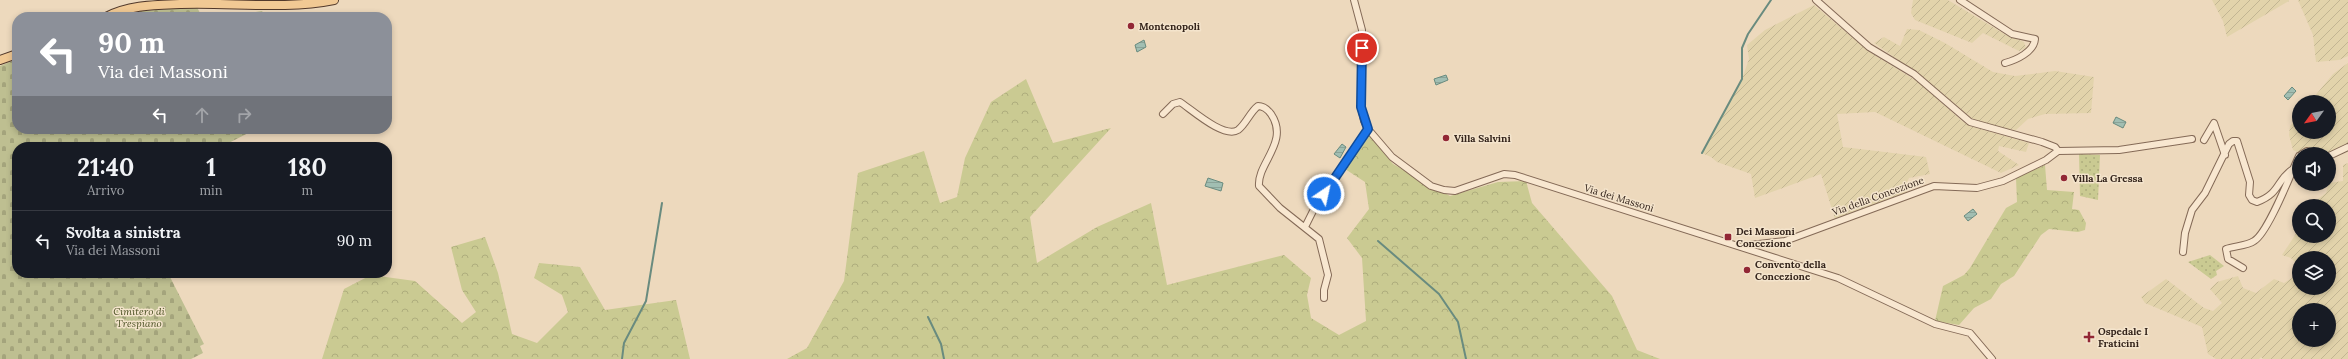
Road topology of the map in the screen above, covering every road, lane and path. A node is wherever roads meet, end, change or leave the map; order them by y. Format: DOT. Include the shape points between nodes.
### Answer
graph roads {
  1 [pos="334,0"];
  2 [pos="1354,0"];
  3 [pos="1816,0"];
  4 [pos="1960,0"];
  5 [pos="117,12"];
  6 [pos="12,56"];
  7 [pos="0,60"];
  8 [pos="2005,63"];
  9 [pos="1162,114"];
  10 [pos="1368,129"];
  11 [pos="2192,139"];
  12 [pos="2204,140"];
  13 [pos="2348,147"];
  14 [pos="2058,151"];
  15 [pos="2336,153"];
  16 [pos="2225,155"];
  17 [pos="2292,170"];
  18 [pos="2292,173"];
  19 [pos="1304,227"];
  20 [pos="1747,248"];
  21 [pos="2183,252"];
  22 [pos="2243,268"];
  23 [pos="1324,298"];
  24 [pos="1992,359"];
  1 -- 5 [label="main road" via="303,5 158,4 126,8"];
  2 -- 10 [label="street, Via dei Massoni" via="1362,30 1361,107"];
  3 -- 14 [label="street" via="1869,47 1914,74 1970,122 2042,142 2055,147"];
  4 -- 8 [label="street" via="2012,34 2034,39 2034,44 2022,56"];
  6 -- 7 [label="main road"];
  9 -- 19 [label="street" via="1173,104 1180,102 1210,124 1230,132 1238,130 1253,110 1262,106 1272,116 1276,136 1274,151 1261,174 1260,186 1280,208"];
  10 -- 19 [label="street"];
  10 -- 20 [label="street, Via dei Massoni" via="1392,157 1431,186 1454,192 1504,174 1515,175"];
  11 -- 14 [label="street" via="2119,150"];
  12 -- 16 [label="street" via="2214,123"];
  13 -- 15 [label="street"];
  14 -- 20 [label="street, Via della Concezione" via="2046,160 2003,181 1977,188 1934,186 1785,241 1750,245"];
  16 -- 17 [label="street" via="2229,144 2238,141 2250,182 2249,195 2257,202 2276,190 2284,174"];
  16 -- 21 [label="street" via="2205,193 2192,210"];
  18 -- 22 [label="street" via="2254,241 2226,249 2228,259"];
  19 -- 23 [label="street" via="1319,239 1328,275"];
  20 -- 24 [label="street, Via dei Massoni" via="1838,278 1935,324 1970,333"];
}
